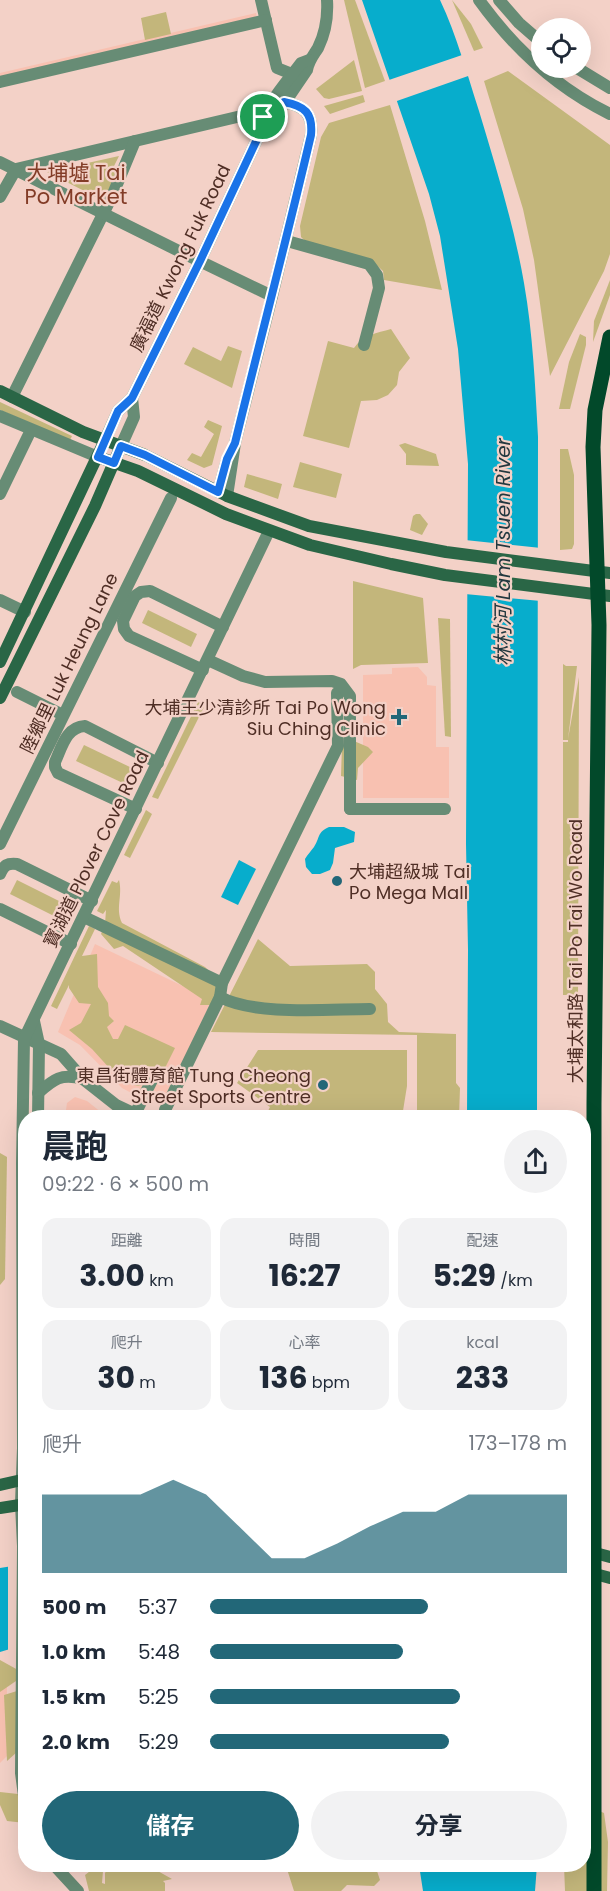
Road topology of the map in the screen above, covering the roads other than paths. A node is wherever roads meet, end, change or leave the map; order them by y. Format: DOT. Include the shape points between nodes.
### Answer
graph roads {
  1 [pos="261,0"];
  2 [pos="327,0"];
  3 [pos="478,0"];
  4 [pos="499,0"];
  5 [pos="266,20"];
  6 [pos="531,33"];
  7 [pos="309,60"];
  8 [pos="292,74"];
  9 [pos="591,76"];
  10 [pos="0,82"];
  11 [pos="610,88"];
  12 [pos="284,102"];
  13 [pos="610,114"];
  14 [pos="267,120"];
  15 [pos="135,141"];
  16 [pos="0,162"];
  17 [pos="16,169"];
  18 [pos="0,197"];
  19 [pos="104,213"];
  20 [pos="287,242"];
  21 [pos="200,261"];
  22 [pos="273,296"];
  23 [pos="610,337"];
  24 [pos="363,345"];
  25 [pos="0,391"];
  26 [pos="12,397"];
  27 [pos="132,398"];
  28 [pos="0,416"];
  29 [pos="31,430"];
  30 [pos="105,440"];
  31 [pos="121,446"];
  32 [pos="98,457"];
  33 [pos="114,463"];
  34 [pos="0,494"];
  35 [pos="223,494"];
  36 [pos="171,498"];
  37 [pos="269,531"];
  38 [pos="603,572"];
  39 [pos="604,596"];
  40 [pos="0,600"];
  41 [pos="25,612"];
  42 [pos="223,627"];
  43 [pos="0,662"];
  44 [pos="205,665"];
  45 [pos="17,692"];
  46 [pos="337,693"];
  47 [pos="0,698"];
  48 [pos="63,715"];
  49 [pos="158,763"];
  50 [pos="136,809"];
  51 [pos="445,809"];
  52 [pos="0,844"];
  53 [pos="0,874"];
  54 [pos="92,901"];
  55 [pos="0,909"];
  56 [pos="84,917"];
  57 [pos="71,944"];
  58 [pos="222,983"];
  59 [pos="220,997"];
  60 [pos="370,1009"];
  61 [pos="34,1021"];
  62 [pos="0,1026"];
  63 [pos="24,1039"];
  64 [pos="39,1044"];
  65 [pos="153,1078"];
  66 [pos="83,1079"];
  67 [pos="38,1093"];
  68 [pos="22,1110"];
  69 [pos="38,1110"];
  70 [pos="129,1110"];
  71 [pos="145,1110"];
  72 [pos="165,1110"];
  73 [pos="591,1373"];
  74 [pos="18,1481"];
  75 [pos="0,1485"];
  76 [pos="18,1505"];
  77 [pos="0,1508"];
  78 [pos="591,1552"];
  79 [pos="610,1557"];
  80 [pos="591,1573"];
  81 [pos="610,1578"];
  82 [pos="591,1700"];
  83 [pos="60,1872"];
  84 [pos="78,1891"];
  85 [pos="594,1891"];
  1 -- 5 [label="street"];
  2 -- 7 [label="street, 廣福道 Kwong Fuk Road" via="325,27"];
  3 -- 13 [label="street" via="521,51 551,77"];
  4 -- 6 [label="street"];
  5 -- 8 [label="street" via="278,68"];
  5 -- 10 [label="street"];
  7 -- 8 [label="street, 廣福道 Kwong Fuk Road"];
  7 -- 12 [label="street, 廣福道 Kwong Fuk Road" via="307,70"];
  8 -- 14 [label="street, 廣福道 Kwong Fuk Road" via="267,108"];
  9 -- 11 [label="street"];
  12 -- 14 [label="street, 廣福道 Kwong Fuk Road"];
  12 -- 20 [label="street" via="308,112 312,121"];
  14 -- 15 [label="street" via="254,113"];
  14 -- 21 [label="street, 廣福道 Kwong Fuk Road"];
  15 -- 17 [label="street"];
  15 -- 19 [label="street"];
  16 -- 17 [label="street"];
  17 -- 18 [label="street"];
  17 -- 19 [label="street"];
  19 -- 21 [label="street"];
  19 -- 26 [label="street"];
  20 -- 22 [label="street"];
  20 -- 24 [label="street" via="369,264 377,275 379,288"];
  21 -- 22 [label="street"];
  21 -- 27 [label="street, 廣福道 Kwong Fuk Road"];
  22 -- 35 [label="street" via="235,443 227,459"];
  23 -- 38 [label="main road, 大埔太和路 Tai Po Tai Wo Road" via="595,410 593,447"];
  25 -- 26 [label="main road"];
  26 -- 30 [label="main road"];
  27 -- 30 [label="street, 廣福道 Kwong Fuk Road" via="118,411"];
  27 -- 31 [label="street, 廣福道 Kwong Fuk Road" via="134,417"];
  28 -- 29 [label="street"];
  29 -- 32 [label="street"];
  29 -- 34 [label="street"];
  30 -- 31 [label="main road"];
  30 -- 32 [label="main road, 廣福道 Kwong Fuk Road"];
  31 -- 33 [label="main road, 廣福道 Kwong Fuk Road"];
  31 -- 35 [label="main road"];
  32 -- 33 [label="main road"];
  32 -- 41 [label="main road, 廣福道 Kwong Fuk Road"];
  33 -- 37 [label="main road"];
  33 -- 47 [label="main road, 廣福道 Kwong Fuk Road"];
  35 -- 38 [label="main road" via="309,526 446,552"];
  36 -- 48 [label="street, 陸鄉里 Luk Heung Lane"];
  37 -- 39 [label="main road" via="310,545 445,575"];
  37 -- 42 [label="street, 寶湖道 Plover Cove Road"];
  38 -- 39 [label="main road, 大埔太和路 Tai Po Tai Wo Road"];
  39 -- 73 [label="main road, 大埔太和路 Tai Po Tai Wo Road" via="599,659"];
  40 -- 41 [label="street"];
  41 -- 43 [label="main road, 廣福道 Kwong Fuk Road"];
  42 -- 44 [label="street, 寶湖道 Plover Cove Road"];
  42 -- 44 [label="street" via="150,591 135,596 123,621 129,636"];
  44 -- 49 [label="street, 寶湖道 Plover Cove Road"];
  44 -- 51 [label="street" via="265,682 341,684 350,696 350,809"];
  45 -- 48 [label="street"];
  46 -- 58 [label="street" via="338,746"];
  48 -- 52 [label="street, 陸鄉里 Luk Heung Lane"];
  49 -- 50 [label="street, 寶湖道 Plover Cove Road"];
  49 -- 50 [label="street" via="85,726 71,730 55,762 58,772"];
  50 -- 54 [label="street, 寶湖道 Plover Cove Road"];
  53 -- 54 [label="street" via="9,863 17,864"];
  54 -- 56 [label="street, 寶湖道 Plover Cove Road"];
  55 -- 57 [label="street"];
  56 -- 57 [label="street, 寶湖道 Plover Cove Road"];
  56 -- 58 [label="street"];
  57 -- 61 [label="street, 寶湖道 Plover Cove Road"];
  58 -- 59 [label="street"];
  59 -- 60 [label="street" via="273,1010"];
  59 -- 72 [label="street"];
  61 -- 63 [label="street, 寶湖道 Plover Cove Road"];
  61 -- 64 [label="street"];
  62 -- 63 [label="street"];
  63 -- 64 [label="street"];
  63 -- 68 [label="street, 寶湖道 Plover Cove Road"];
  64 -- 66 [label="street" via="61,1054"];
  64 -- 67 [label="street"];
  65 -- 71 [label="street"];
  66 -- 67 [label="street" via="63,1076"];
  66 -- 70 [label="street" via="116,1105"];
  67 -- 69 [label="street"];
  74 -- 75 [label="main road"];
  76 -- 77 [label="main road"];
  78 -- 79 [label="main road"];
  80 -- 81 [label="main road"];
  82 -- 85 [label="main road, 大埔太和路 Tai Po Tai Wo Road"];
  83 -- 84 [label="street"];
}
